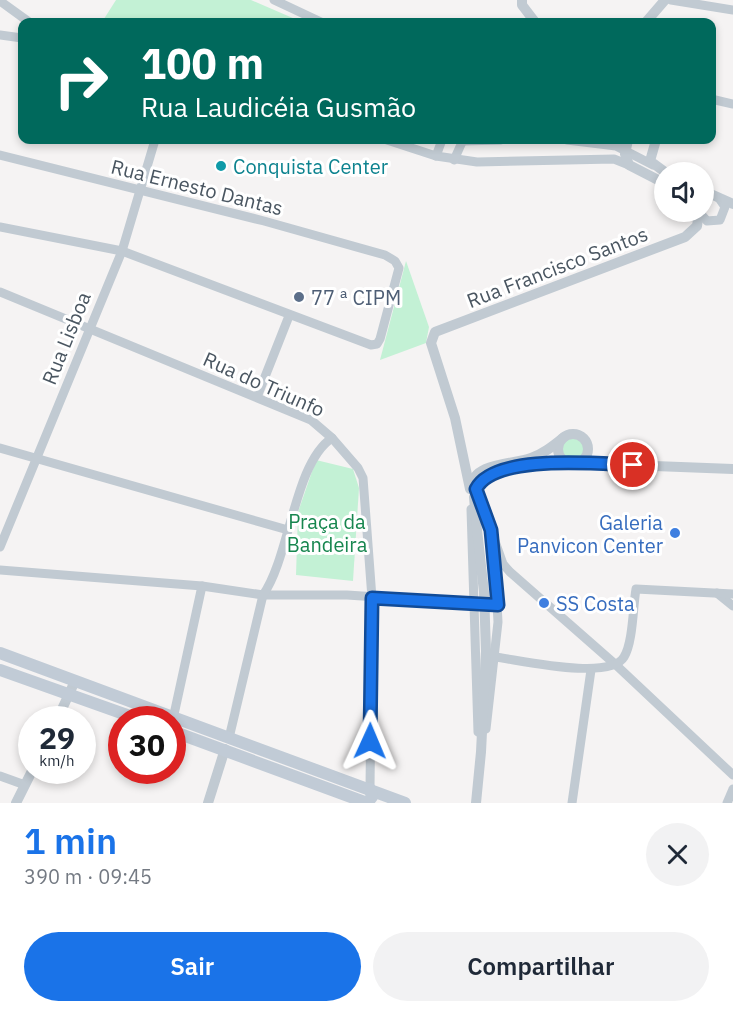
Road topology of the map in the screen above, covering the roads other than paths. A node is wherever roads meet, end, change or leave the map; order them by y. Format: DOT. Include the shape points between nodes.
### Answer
graph roads {
  1 [pos="274,0"];
  2 [pos="0,1"];
  3 [pos="665,1"];
  4 [pos="519,2"];
  5 [pos="733,10"];
  6 [pos="23,18"];
  7 [pos="311,18"];
  8 [pos="532,18"];
  9 [pos="650,18"];
  10 [pos="0,35"];
  11 [pos="18,37"];
  12 [pos="716,100"];
  13 [pos="733,104"];
  14 [pos="154,144"];
  15 [pos="399,144"];
  16 [pos="440,144"];
  17 [pos="461,144"];
  18 [pos="655,144"];
  19 [pos="626,145"];
  20 [pos="0,155"];
  21 [pos="436,156"];
  22 [pos="454,160"];
  23 [pos="652,161"];
  24 [pos="629,165"];
  25 [pos="654,178"];
  26 [pos="141,191"];
  27 [pos="714,196"];
  28 [pos="714,197"];
  29 [pos="717,197"];
  30 [pos="733,204"];
  31 [pos="714,220"];
  32 [pos="697,222"];
  33 [pos="0,227"];
  34 [pos="122,251"];
  35 [pos="0,292"];
  36 [pos="289,316"];
  37 [pos="88,330"];
  38 [pos="257,397"];
  39 [pos="332,438"];
  40 [pos="563,438"];
  41 [pos="0,448"];
  42 [pos="37,458"];
  43 [pos="573,463"];
  44 [pos="733,469"];
  45 [pos="476,486"];
  46 [pos="491,530"];
  47 [pos="288,531"];
  48 [pos="0,547"];
  49 [pos="0,570"];
  50 [pos="202,586"];
  51 [pos="717,593"];
  52 [pos="733,594"];
  53 [pos="263,595"];
  54 [pos="372,598"];
  55 [pos="471,603"];
  56 [pos="498,605"];
  57 [pos="733,606"];
  58 [pos="0,653"];
  59 [pos="491,654"];
  60 [pos="616,665"];
  61 [pos="0,670"];
  62 [pos="591,670"];
  63 [pos="75,681"];
  64 [pos="69,694"];
  65 [pos="63,706"];
  66 [pos="131,706"];
  67 [pos="177,706"];
  68 [pos="108,708"];
  69 [pos="186,730"];
  70 [pos="227,744"];
  71 [pos="479,769"];
  72 [pos="733,775"];
  73 [pos="0,776"];
  74 [pos="345,779"];
  75 [pos="25,785"];
  76 [pos="370,789"];
  77 [pos="733,789"];
  78 [pos="339,793"];
  79 [pos="16,803"];
  80 [pos="208,803"];
  81 [pos="368,803"];
  82 [pos="405,803"];
  83 [pos="476,803"];
  84 [pos="572,803"];
  85 [pos="727,803"];
  1 -- 7 [label="street"];
  2 -- 6 [label="street"];
  3 -- 5 [label="street"];
  3 -- 9 [label="street"];
  4 -- 8 [label="street"];
  10 -- 11 [label="street"];
  12 -- 13 [label="street"];
  14 -- 26 [label="street, Rua Lisboa"];
  15 -- 21 [label="street"];
  16 -- 21 [label="street"];
  17 -- 22 [label="street"];
  18 -- 23 [label="street"];
  19 -- 23 [label="street"];
  19 -- 24 [label="street"];
  20 -- 26 [label="street, Rua Ernesto Dantas"];
  21 -- 22 [label="street"];
  22 -- 24 [label="street" via="614,159"];
  24 -- 25 [label="street"];
  26 -- 34 [label="street, Rua Lisboa"];
  26 -- 36 [label="street, Rua Ernesto Dantas" via="385,255 399,268 377,344"];
  27 -- 29 [label="street"];
  28 -- 29 [label="street"];
  29 -- 30 [label="street"];
  29 -- 31 [label="street" via="725,207 720,220"];
  32 -- 45 [label="street, Rua Francisco Santos" via="693,232 685,237 435,332 432,347"];
  33 -- 34 [label="street"];
  34 -- 36 [label="street"];
  34 -- 37 [label="street, Rua Lisboa"];
  35 -- 37 [label="street, Rua do Triunfo"];
  36 -- 38 [label="street"];
  37 -- 38 [label="street, Rua do Triunfo"];
  37 -- 42 [label="street, Rua Lisboa"];
  38 -- 39 [label="street, Rua do Triunfo" via="310,420"];
  39 -- 47 [label="street" via="313,460"];
  39 -- 54 [label="street, Rua do Triunfo" via="363,478"];
  40 -- 43 [label="street" via="559,452"];
  40 -- 43 [label="street" via="575,434 586,441 587,454"];
  40 -- 45 [label="street" via="531,458 482,470 475,474"];
  41 -- 42 [label="street"];
  42 -- 47 [label="street"];
  42 -- 48 [label="street, Rua Lisboa"];
  43 -- 44 [label="street"];
  43 -- 45 [label="street" via="522,467"];
  45 -- 46 [label="street"];
  45 -- 55 [label="street"];
  45 -- 59 [label="street, bridge" via="474,505"];
  46 -- 56 [label="street"];
  46 -- 60 [label="street" via="503,564 510,572"];
  47 -- 53 [label="street" via="273,581"];
  49 -- 50 [label="street"];
  50 -- 53 [label="street"];
  50 -- 67 [label="street"];
  51 -- 52 [label="street"];
  51 -- 57 [label="street"];
  51 -- 60 [label="street" via="636,589 626,653"];
  53 -- 54 [label="street"];
  53 -- 70 [label="street"];
  54 -- 55 [label="street"];
  54 -- 76 [label="street, Rua do Triunfo"];
  55 -- 56 [label="street"];
  55 -- 71 [label="street"];
  56 -- 59 [label="street"];
  58 -- 63 [label="main road"];
  59 -- 62 [label="street"];
  59 -- 71 [label="street"];
  60 -- 62 [label="street"];
  60 -- 72 [label="street"];
  61 -- 64 [label="main road"];
  62 -- 84 [label="street"];
  63 -- 64 [label="street"];
  63 -- 66 [label="main road"];
  64 -- 65 [label="street"];
  64 -- 68 [label="main road"];
  69 -- 70 [label="main road"];
  70 -- 74 [label="main road"];
  70 -- 78 [label="main road"];
  70 -- 80 [label="street"];
  71 -- 83 [label="street"];
  73 -- 75 [label="street"];
  74 -- 76 [label="main road"];
  74 -- 78 [label="main road" via="339,785"];
  75 -- 79 [label="street"];
  76 -- 81 [label="main road" via="372,797"];
  76 -- 82 [label="main road"];
  77 -- 85 [label="street"];
  78 -- 81 [label="main road"];
}
